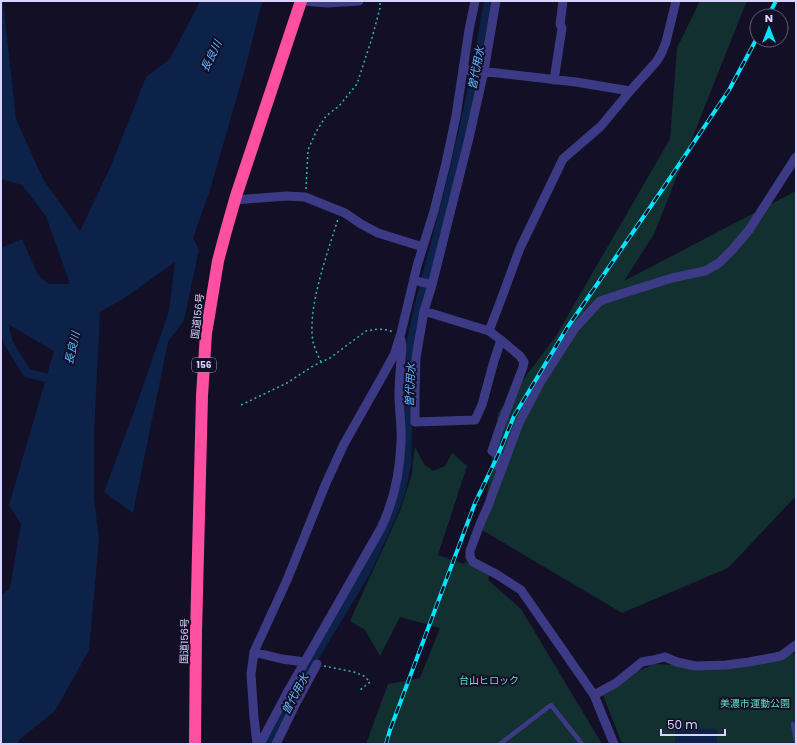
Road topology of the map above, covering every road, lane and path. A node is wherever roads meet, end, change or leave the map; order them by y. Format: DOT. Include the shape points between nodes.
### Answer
graph roads {
  1 [pos="303,1"];
  2 [pos="359,1"];
  3 [pos="380,1"];
  4 [pos="475,1"];
  5 [pos="496,1"];
  6 [pos="563,1"];
  7 [pos="676,1"];
  8 [pos="474,70"];
  9 [pos="554,80"];
  10 [pos="630,91"];
  11 [pos="796,157"];
  12 [pos="450,183"];
  13 [pos="306,197"];
  14 [pos="235,200"];
  15 [pos="340,212"];
  16 [pos="423,247"];
  17 [pos="423,282"];
  18 [pos="424,311"];
  19 [pos="489,331"];
  20 [pos="400,334"];
  21 [pos="501,340"];
  22 [pos="321,362"];
  23 [pos="241,405"];
  24 [pos="498,477"];
  25 [pos="796,645"];
  26 [pos="254,652"];
  27 [pos="305,662"];
  28 [pos="317,664"];
  29 [pos="359,691"];
  30 [pos="594,695"];
  31 [pos="793,724"];
  32 [pos="796,740"];
  33 [pos="195,744"];
  34 [pos="258,744"];
  35 [pos="276,744"];
  36 [pos="500,744"];
  37 [pos="582,744"];
  38 [pos="614,744"];
  1 -- 2 [label="street"];
  1 -- 14 [label="highway, 国道156号 / 156"];
  3 -- 13 [label="path" via="372,38 357,84 326,116 308,150"];
  4 -- 8 [label="street" via="472,15"];
  5 -- 8 [label="street"];
  6 -- 9 [label="street" via="560,24 562,28"];
  7 -- 10 [label="street" via="662,52"];
  8 -- 9 [label="street"];
  8 -- 12 [label="street" via="456,116"];
  8 -- 12 [label="street" via="469,138"];
  9 -- 10 [label="street"];
  10 -- 19 [label="street" via="601,126 563,159 520,248"];
  11 -- 24 [label="street" via="749,230 719,263 705,271 672,278 600,301 575,328 541,381 519,423"];
  12 -- 16 [label="street" via="434,211"];
  12 -- 17 [label="street"];
  13 -- 14 [label="street"];
  13 -- 15 [label="street"];
  14 -- 33 [label="highway, 国道156号 / 156" via="218,261 209,310 205,354"];
  15 -- 16 [label="street" via="378,233"];
  15 -- 22 [label="path" via="320,276 313,315 313,342"];
  16 -- 17 [label="street"];
  17 -- 18 [label="street"];
  17 -- 20 [label="street"];
  18 -- 19 [label="street"];
  18 -- 21 [label="street" via="416,358 415,422 475,420 482,405"];
  19 -- 21 [label="street"];
  20 -- 22 [label="path" via="378,329 366,331"];
  20 -- 26 [label="street" via="394,355 344,444 326,483 287,580"];
  20 -- 27 [label="street" via="401,441 400,466 394,492 381,528"];
  21 -- 24 [label="street" via="524,362 492,451 500,457"];
  22 -- 23 [label="path" via="287,384"];
  24 -- 30 [label="street" via="470,557 473,562 521,590"];
  25 -- 30 [label="street" via="781,656 726,665 695,666 665,657 642,662 616,683"];
  26 -- 27 [label="street"];
  26 -- 34 [label="street" via="251,674"];
  27 -- 34 [label="street"];
  28 -- 29 [label="path" via="364,676 370,682"];
  28 -- 35 [label="street"];
  30 -- 38 [label="street"];
  31 -- 32 [label="lane"];
  36 -- 37 [label="lane" via="551,704"];
}
